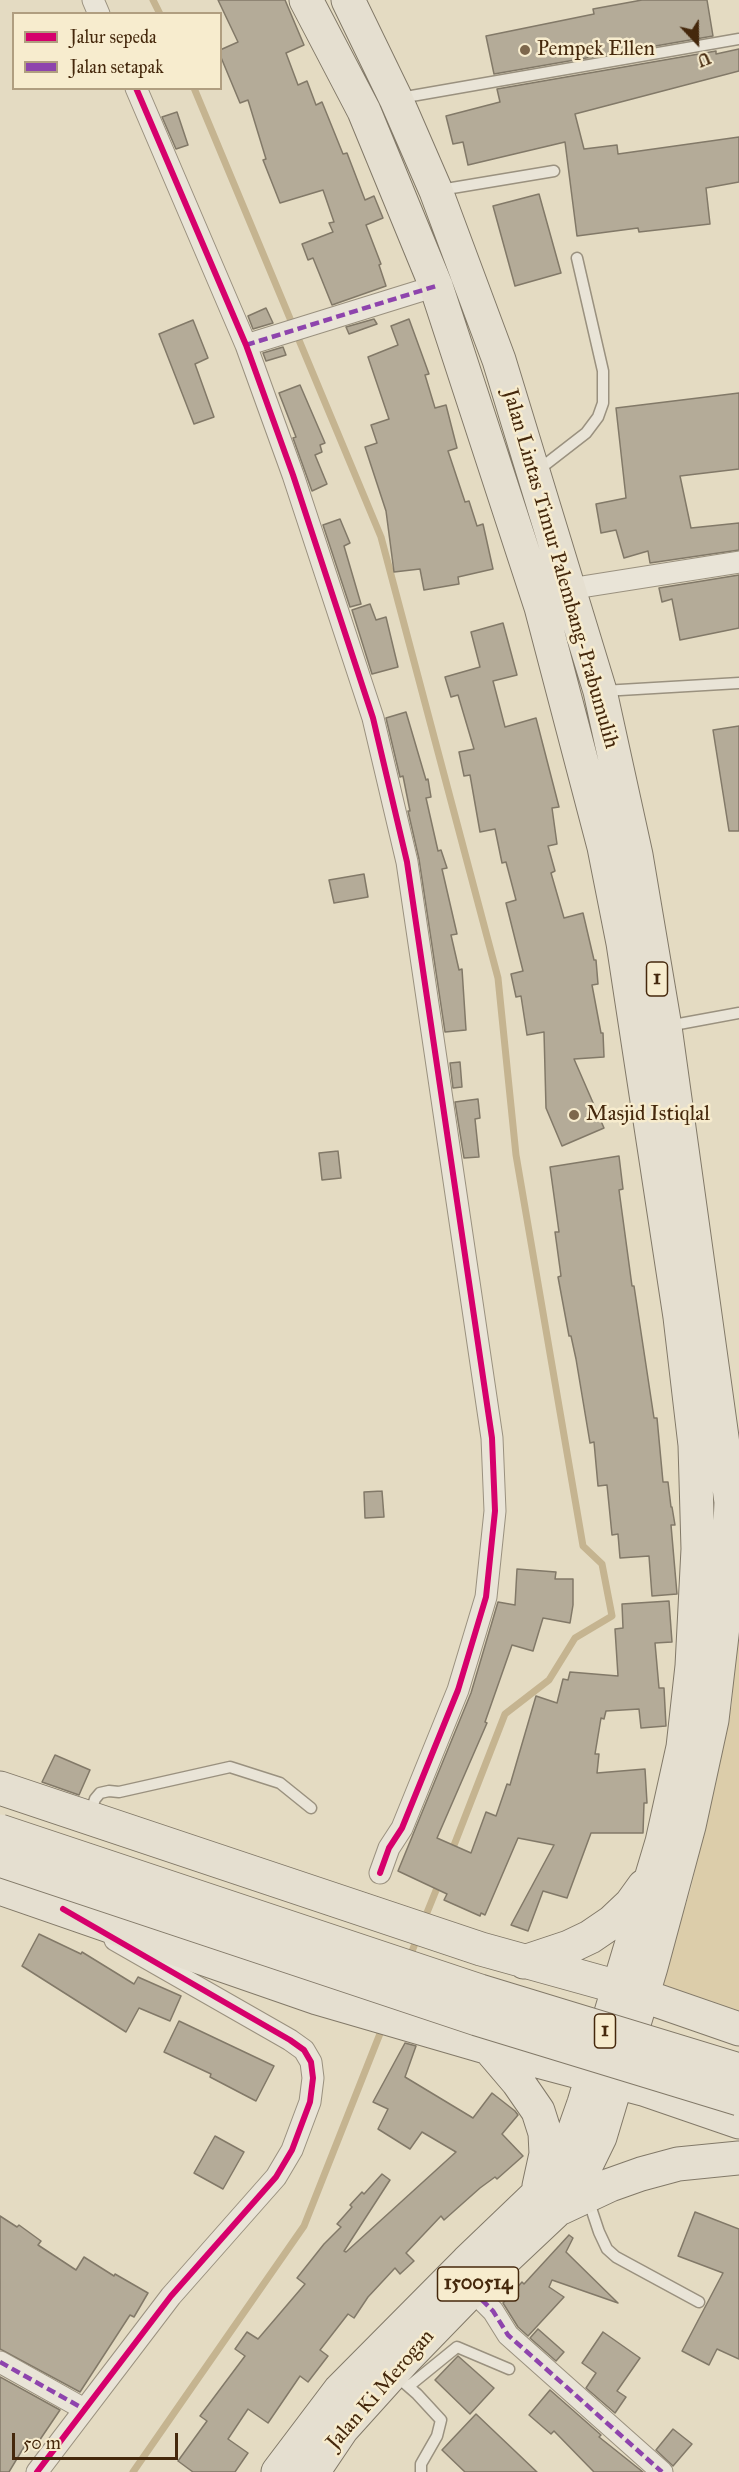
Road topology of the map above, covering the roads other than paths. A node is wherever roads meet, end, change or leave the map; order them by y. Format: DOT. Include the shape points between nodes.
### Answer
graph roads {
  1 [pos="306,0"];
  2 [pos="348,0"];
  3 [pos="739,39"];
  4 [pos="137,90"];
  5 [pos="396,99"];
  6 [pos="411,133"];
  7 [pos="379,147"];
  8 [pos="554,171"];
  9 [pos="436,191"];
  10 [pos="577,258"];
  11 [pos="436,286"];
  12 [pos="246,345"];
  13 [pos="520,428"];
  14 [pos="487,438"];
  15 [pos="534,473"];
  16 [pos="739,562"];
  17 [pos="569,589"];
  18 [pos="739,683"];
  19 [pos="600,691"];
  20 [pos="739,1013"];
  21 [pos="665,1026"];
  22 [pos="733,1457"];
  23 [pos="731,1502"];
  24 [pos="739,1537"];
  25 [pos="0,1788"];
  26 [pos="311,1808"];
  27 [pos="89,1818"];
  28 [pos="0,1832"];
  29 [pos="0,1860"];
  30 [pos="380,1873"];
  31 [pos="652,1876"];
  32 [pos="0,1888"];
  33 [pos="63,1910"];
  34 [pos="524,1962"];
  35 [pos="630,1991"];
  36 [pos="739,2029"];
  37 [pos="474,2044"];
  38 [pos="739,2070"];
  39 [pos="597,2087"];
  40 [pos="739,2099"];
  41 [pos="739,2122"];
  42 [pos="739,2158"];
  43 [pos="587,2196"];
  44 [pos="548,2202"];
  45 [pos="472,2290"];
  46 [pos="699,2302"];
  47 [pos="0,2362"];
  48 [pos="508,2369"];
  49 [pos="401,2379"];
  50 [pos="84,2409"];
  51 [pos="38,2472"];
  52 [pos="278,2472"];
  53 [pos="313,2472"];
  54 [pos="421,2472"];
  55 [pos="662,2472"];
  1 -- 7 [label="highway, Jalan Lintas Timur Palembang-Prabumulih / 1"];
  2 -- 5 [label="highway, Jalan Lintas Timur Palembang-Prabumulih / 1"];
  3 -- 5 [label="lane"];
  4 -- 12 [label="street"];
  5 -- 6 [label="highway, Jalan Lintas Timur Palembang-Prabumulih / 1"];
  6 -- 7 [label="highway"];
  6 -- 9 [label="highway, Jalan Lintas Timur Palembang-Prabumulih / 1"];
  7 -- 11 [label="highway, Jalan Lintas Timur Palembang-Prabumulih / 1"];
  8 -- 9 [label="lane"];
  9 -- 13 [label="highway, Jalan Lintas Timur Palembang-Prabumulih / 1" via="500,360"];
  10 -- 15 [label="lane" via="603,371 603,403 586,433"];
  11 -- 12 [label="street"];
  11 -- 14 [label="highway, Jalan Lintas Timur Palembang-Prabumulih / 1"];
  12 -- 30 [label="street" via="373,718 407,862 492,1438 495,1511 486,1597 458,1690"];
  13 -- 14 [label="highway"];
  13 -- 15 [label="highway, Jalan Lintas Timur Palembang-Prabumulih / 1"];
  14 -- 31 [label="highway, Jalan Lintas Timur Palembang-Prabumulih / 1" via="541,607 604,848 623,943 680,1317 695,1445 698,1549 692,1666 683,1747"];
  15 -- 17 [label="highway, Jalan Lintas Timur Palembang-Prabumulih / 1"];
  16 -- 17 [label="street"];
  17 -- 19 [label="highway, Jalan Lintas Timur Palembang-Prabumulih / 1"];
  18 -- 19 [label="lane"];
  19 -- 21 [label="highway, Jalan Lintas Timur Palembang-Prabumulih / 1" via="636,855"];
  20 -- 21 [label="lane"];
  21 -- 22 [label="highway, Jalan Lintas Timur Palembang-Prabumulih / 1"];
  22 -- 23 [label="highway, Jalan Lintas Timur Palembang-Prabumulih / 1"];
  23 -- 24 [label="highway"];
  23 -- 35 [label="highway, Jalan Lintas Timur Palembang-Prabumulih / 1" via="727,1593 712,1720 689,1826"];
  25 -- 27 [label="highway"];
  26 -- 27 [label="lane" via="280,1783 230,1767 100,1793"];
  27 -- 34 [label="highway"];
  28 -- 38 [label="highway, bridge" via="457,1983"];
  29 -- 40 [label="highway, bridge" via="477,2019"];
  31 -- 34 [label="highway" via="631,1904 590,1937"];
  31 -- 35 [label="highway, Jalan Lintas Timur Palembang-Prabumulih / 1"];
  32 -- 33 [label="highway"];
  33 -- 37 [label="highway" via="317,1998"];
  33 -- 50 [label="street" via="290,2040 304,2050 313,2078 292,2150 276,2177 171,2296"];
  34 -- 35 [label="highway"];
  35 -- 36 [label="highway"];
  35 -- 39 [label="highway, Jalan Lintas Timur Palembang-Prabumulih / 1"];
  37 -- 39 [label="highway"];
  37 -- 44 [label="highway" via="518,2082 538,2111 545,2133"];
  39 -- 41 [label="highway"];
  39 -- 44 [label="highway, Jalan Ki Merogan / 1500514" via="554,2175"];
  42 -- 43 [label="highway" via="678,2164"];
  43 -- 44 [label="highway"];
  43 -- 46 [label="lane" via="607,2249"];
  44 -- 45 [label="highway, Jalan Ki Merogan / 1500514"];
  44 -- 52 [label="highway, Jalan Ki Merogan / 1500514" via="467,2262 340,2390"];
  45 -- 49 [label="highway, Jalan Ki Merogan / 1500514"];
  45 -- 55 [label="street" via="508,2335"];
  47 -- 50 [label="street"];
  48 -- 49 [label="lane" via="457,2347"];
  49 -- 53 [label="highway, Jalan Ki Merogan / 1500514" via="342,2429"];
  49 -- 54 [label="lane" via="441,2420"];
  50 -- 51 [label="street"];
}
